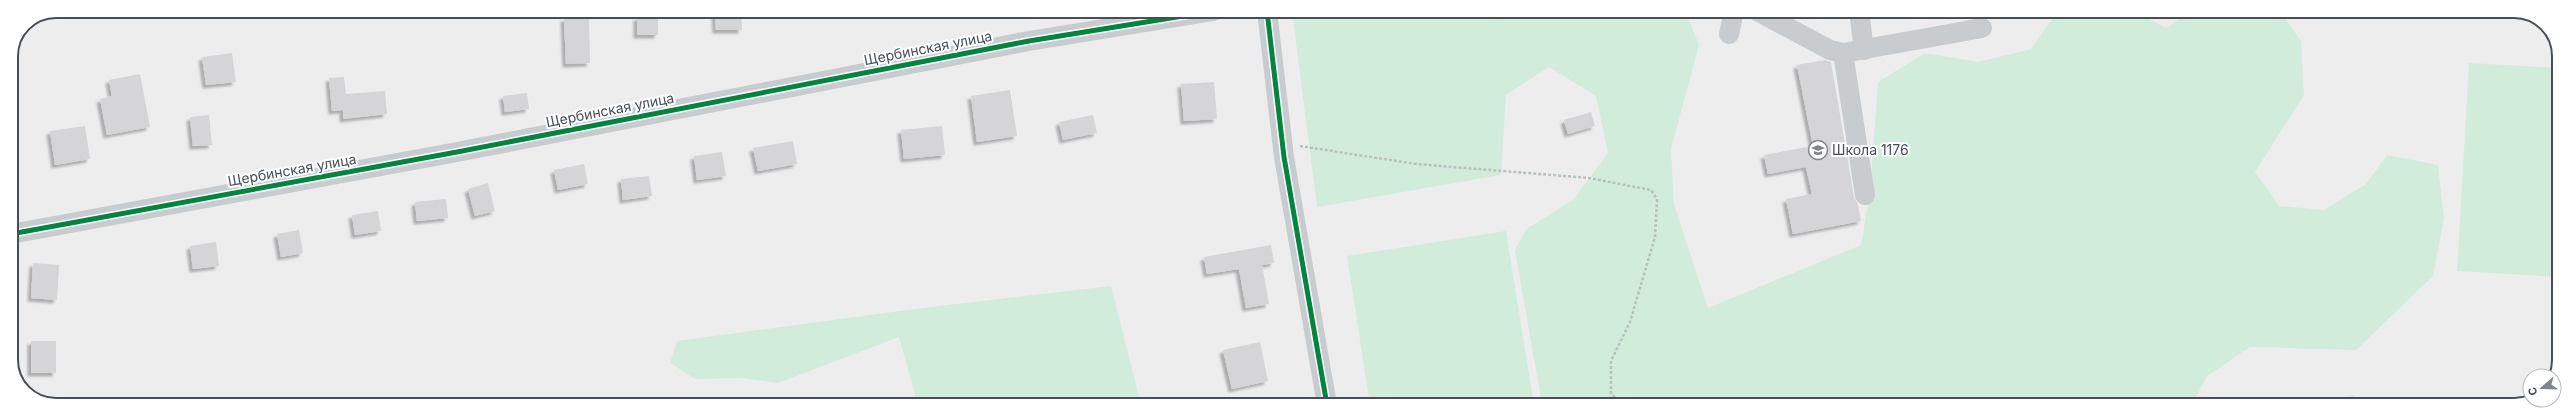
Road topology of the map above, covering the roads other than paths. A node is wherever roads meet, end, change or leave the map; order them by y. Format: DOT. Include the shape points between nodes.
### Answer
graph roads {
  1 [pos="1171,18"];
  2 [pos="1267,18"];
  3 [pos="1732,18"];
  4 [pos="1770,18"];
  5 [pos="1860,18"];
  6 [pos="1982,28"];
  7 [pos="1729,34"];
  8 [pos="1864,50"];
  9 [pos="1844,53"];
  10 [pos="1865,195"];
  11 [pos="18,233"];
  12 [pos="1326,398"];
  1 -- 11 [label="street, Щербинская улица" via="1029,41 457,152"];
  2 -- 12 [label="street" via="1284,157"];
  3 -- 7 [label="street"];
  4 -- 9 [label="street" via="1830,50"];
  5 -- 8 [label="street"];
  6 -- 8 [label="street"];
  8 -- 9 [label="street"];
  9 -- 10 [label="street"];
}
